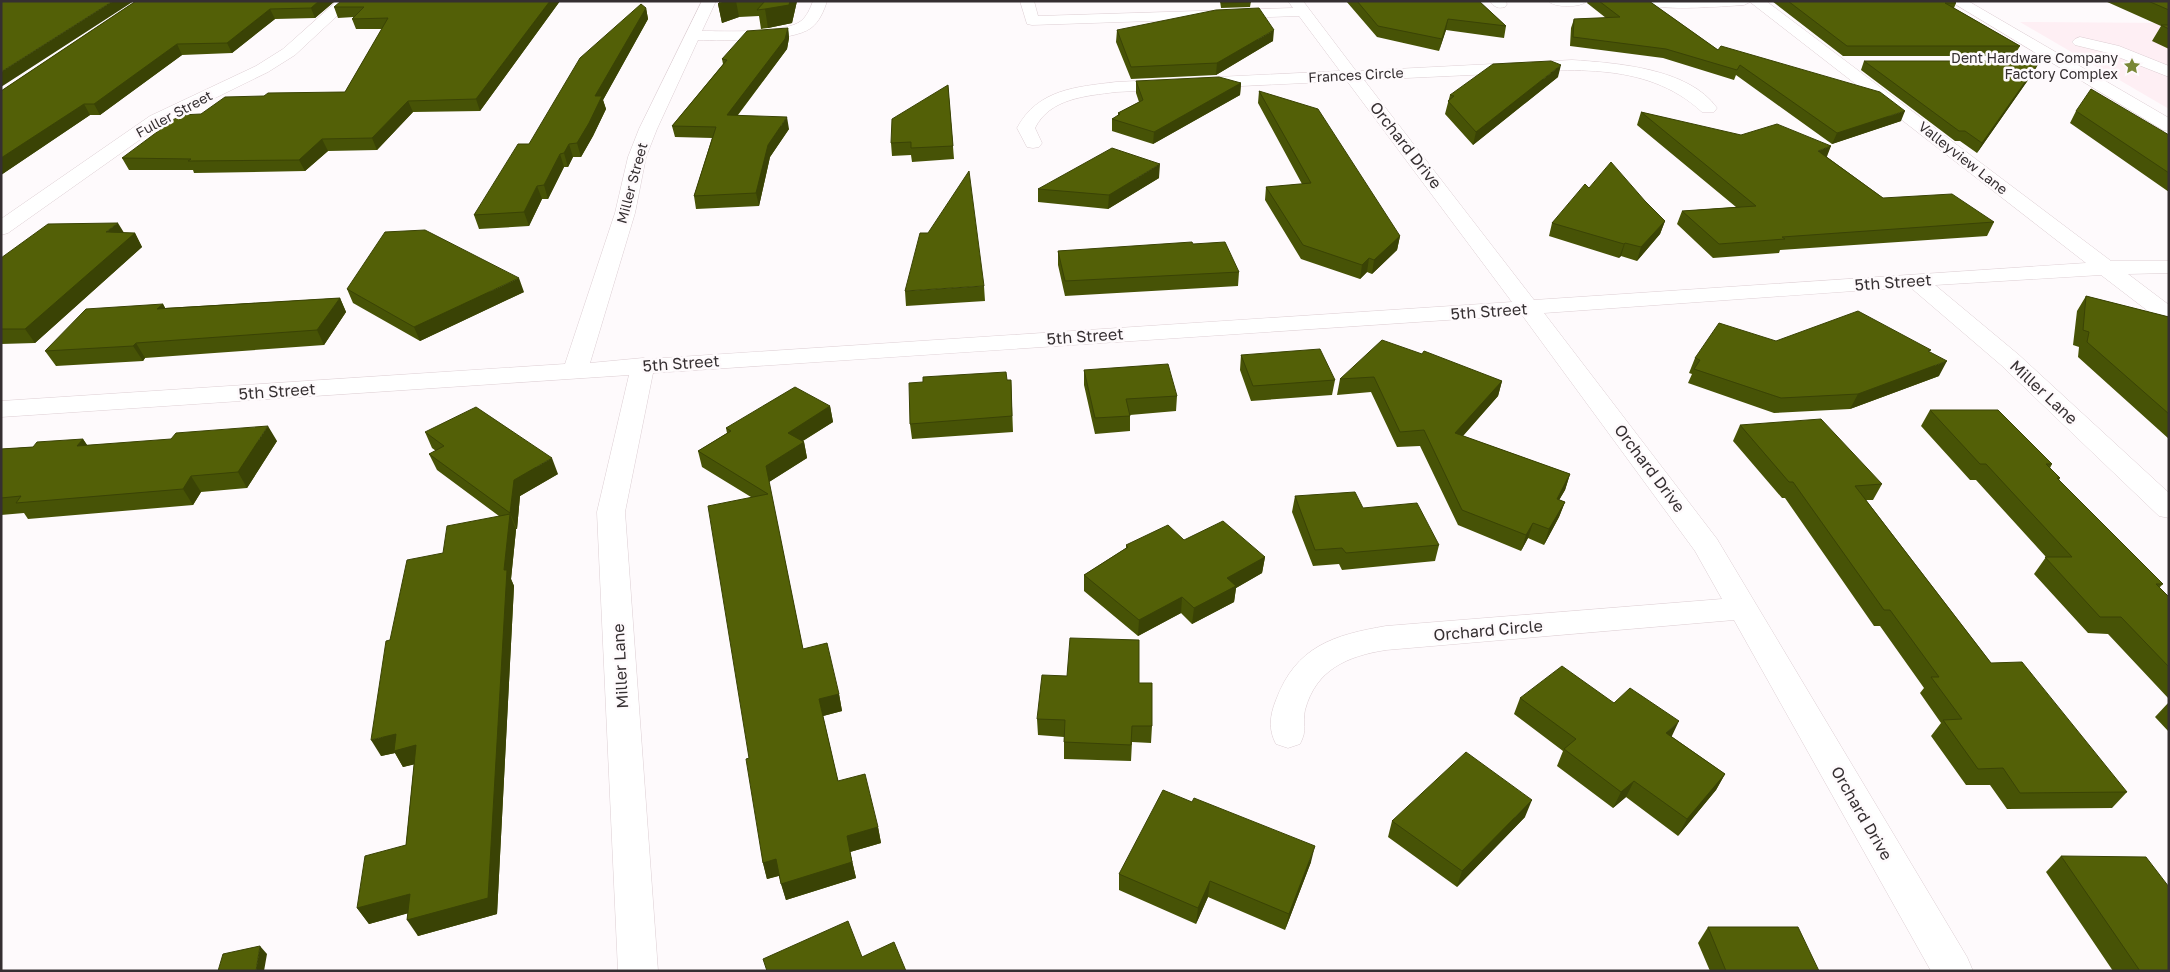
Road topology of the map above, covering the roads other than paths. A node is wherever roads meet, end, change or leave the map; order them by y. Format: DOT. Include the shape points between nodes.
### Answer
graph roads {
  1 [pos="346,1"];
  2 [pos="708,1"];
  3 [pos="820,1"];
  4 [pos="1555,1"];
  5 [pos="1580,1"];
  6 [pos="1647,1"];
  7 [pos="1744,1"];
  8 [pos="1757,1"];
  9 [pos="1958,1"];
  10 [pos="1048,6"];
  11 [pos="1299,7"];
  12 [pos="1029,10"];
  13 [pos="692,35"];
  14 [pos="2080,42"];
  15 [pos="1869,63"];
  16 [pos="2033,63"];
  17 [pos="2062,63"];
  18 [pos="1840,64"];
  19 [pos="2169,72"];
  20 [pos="1352,75"];
  21 [pos="1708,108"];
  22 [pos="2169,126"];
  23 [pos="1033,143"];
  24 [pos="1,229"];
  25 [pos="2169,267"];
  26 [pos="2106,268"];
  27 [pos="1915,280"];
  28 [pos="1529,308"];
  29 [pos="2169,316"];
  30 [pos="643,365"];
  31 [pos="575,372"];
  32 [pos="1,409"];
  33 [pos="2169,509"];
  34 [pos="1743,608"];
  35 [pos="1288,734"];
  36 [pos="638,971"];
  37 [pos="1953,971"];
  1 -- 24 [label="street, Fuller Street" via="289,52 156,120"];
  2 -- 13 [label="street, Miller Street"];
  3 -- 13 [label="street" via="811,20 802,27 773,33"];
  4 -- 5 [label="street"];
  6 -- 7 [label="street" via="1680,4"];
  8 -- 18 [label="street, Valleyview Lane"];
  9 -- 17 [label="street"];
  10 -- 12 [label="street"];
  11 -- 12 [label="street"];
  11 -- 20 [label="street, Orchard Drive"];
  13 -- 31 [label="street, Miller Street" via="637,157 624,212"];
  14 -- 19 [label="street" via="2113,49"];
  15 -- 18 [label="street"];
  16 -- 17 [label="street"];
  17 -- 22 [label="street"];
  18 -- 26 [label="street, Valleyview Lane"];
  20 -- 21 [label="street, Frances Circle" via="1595,66 1630,71 1669,82 1694,95"];
  20 -- 23 [label="street, Frances Circle" via="1116,86 1090,90 1051,102 1037,110 1029,118 1026,128"];
  20 -- 28 [label="street, Orchard Drive"];
  25 -- 26 [label="street, 5th Street"];
  26 -- 27 [label="street, 5th Street"];
  26 -- 29 [label="street, Valleyview Lane"];
  27 -- 28 [label="street, 5th Street"];
  27 -- 33 [label="street, Miller Lane" via="2010,360"];
  28 -- 30 [label="street, 5th Street"];
  28 -- 34 [label="street, Orchard Drive" via="1662,484 1706,546"];
  30 -- 31 [label="street, 5th Street"];
  30 -- 36 [label="street, Miller Lane" via="610,512"];
  31 -- 32 [label="street, 5th Street"];
  34 -- 35 [label="street, Orchard Circle" via="1386,638 1351,644 1319,661 1298,684 1288,712"];
  34 -- 37 [label="street, Orchard Drive"];
}
